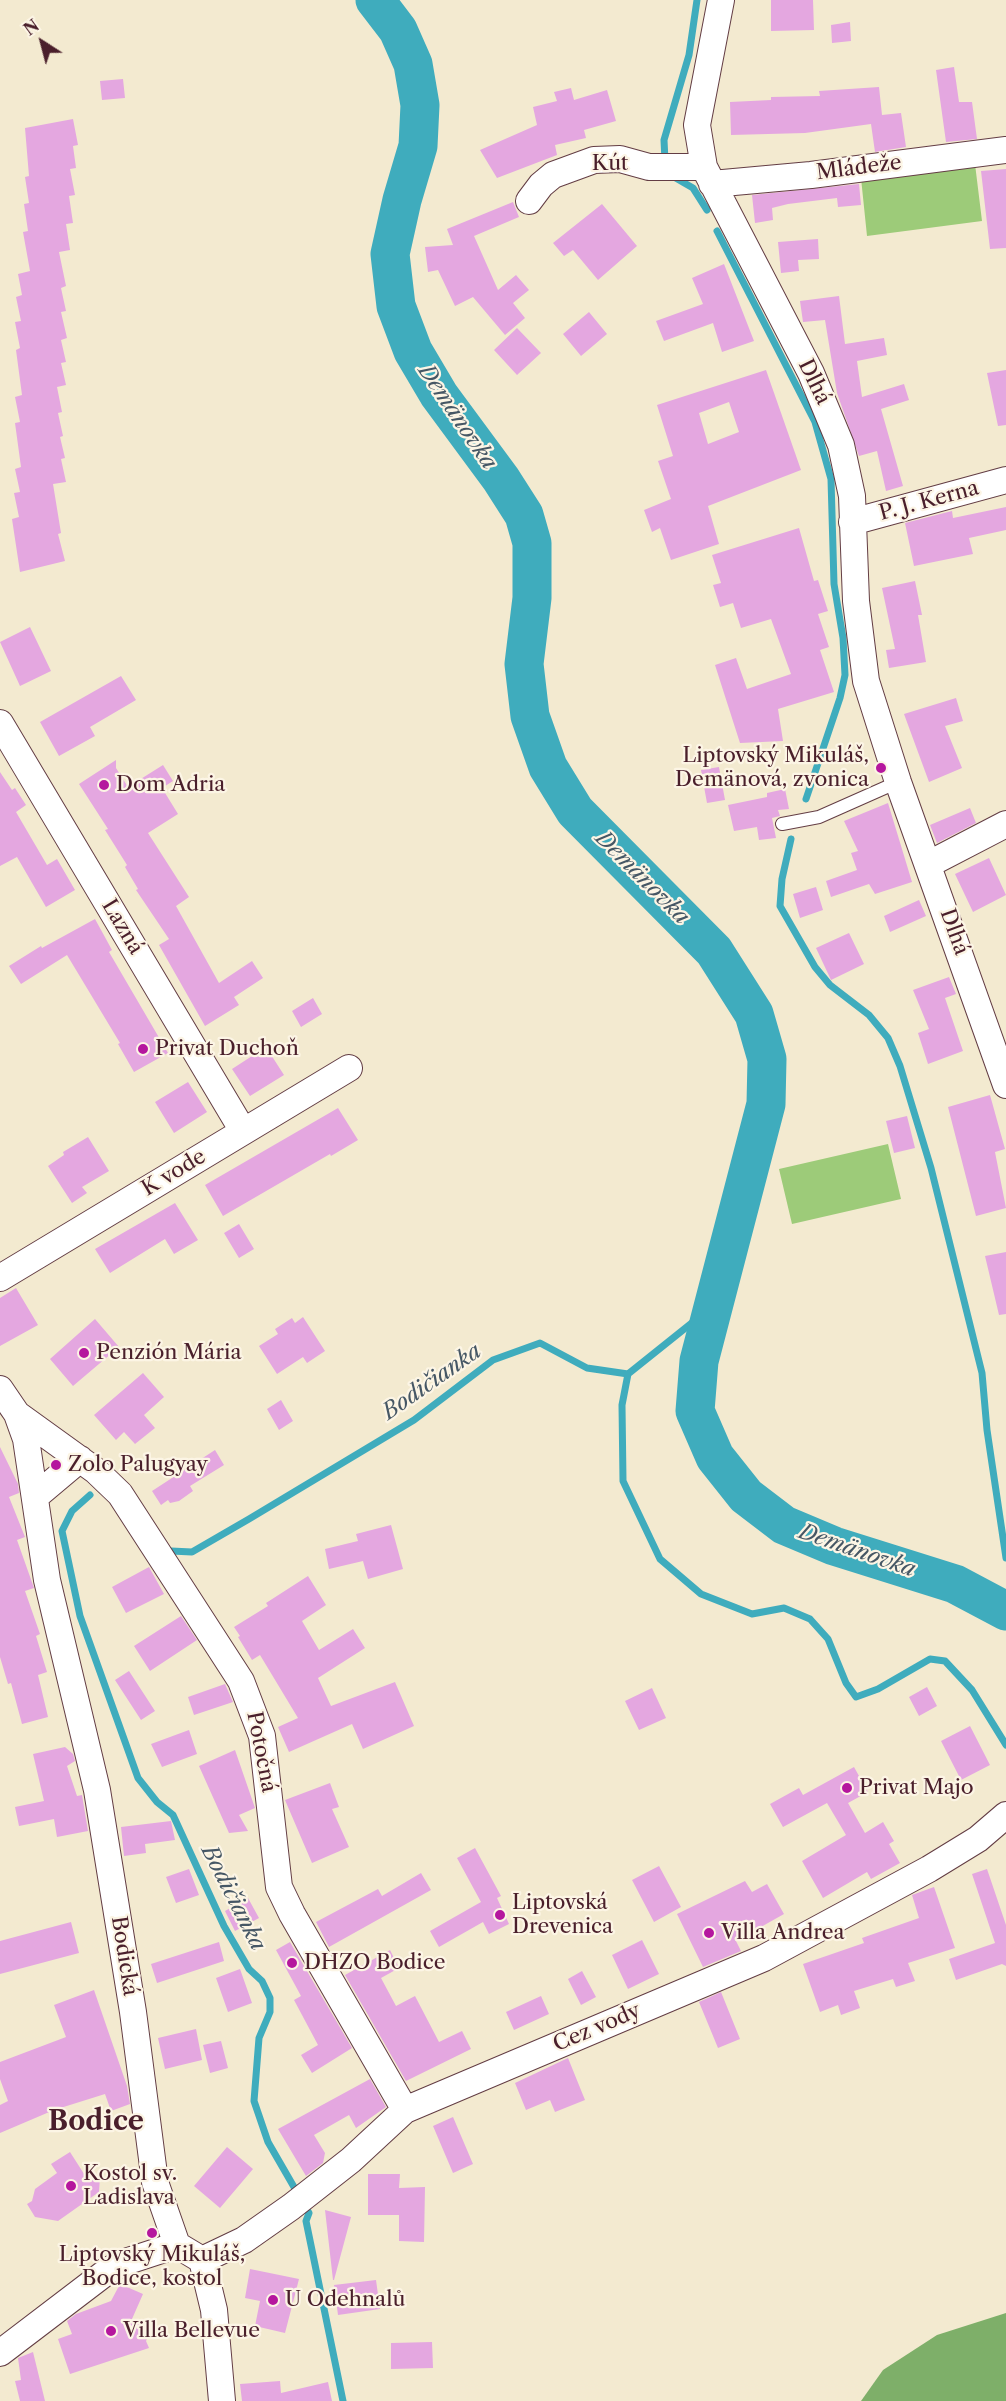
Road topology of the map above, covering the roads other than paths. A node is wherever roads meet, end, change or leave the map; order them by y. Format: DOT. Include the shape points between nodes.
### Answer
graph roads {
  1 [pos="721,0"];
  2 [pos="1006,150"];
  3 [pos="708,176"];
  4 [pos="529,201"];
  5 [pos="1006,480"];
  6 [pos="852,522"];
  7 [pos="0,723"];
  8 [pos="898,782"];
  9 [pos="782,824"];
  10 [pos="1006,824"];
  11 [pos="929,864"];
  12 [pos="1003,1059"];
  13 [pos="349,1068"];
  14 [pos="1006,1084"];
  15 [pos="243,1131"];
  16 [pos="0,1278"];
  17 [pos="0,1389"];
  18 [pos="17,1414"];
  19 [pos="80,1459"];
  20 [pos="36,1496"];
  21 [pos="1006,1815"];
  22 [pos="405,2110"];
  23 [pos="177,2245"];
  24 [pos="202,2260"];
  25 [pos="0,2353"];
  26 [pos="222,2401"];
  1 -- 3 [label="street, Dlhá" via="697,125"];
  2 -- 3 [label="street, Mládeže"];
  3 -- 4 [label="street, Kút" via="620,159 594,160 553,175"];
  3 -- 6 [label="street, Dlhá" via="833,423 850,482"];
  5 -- 6 [label="street, P. J. Kerna"];
  6 -- 8 [label="street, Dlhá" via="866,681"];
  7 -- 15 [label="street, Lazná"];
  8 -- 9 [label="lane" via="819,817"];
  8 -- 11 [label="street, Dlhá"];
  10 -- 11 [label="street"];
  11 -- 12 [label="street, Dlhá"];
  12 -- 14 [label="street, Dlhá"];
  13 -- 15 [label="street, K vode"];
  15 -- 16 [label="street, K vode"];
  17 -- 18 [label="street, Bodická"];
  18 -- 19 [label="street, Potočná"];
  18 -- 20 [label="street, Bodická" via="26,1439"];
  19 -- 20 [label="street"];
  19 -- 22 [label="street, Potočná" via="120,1494 248,1694 266,1755 279,1887"];
  20 -- 23 [label="street, Bodická" via="57,1630 97,1790 133,2012 151,2160 163,2211"];
  21 -- 22 [label="street, Cez vody" via="978,1839 929,1869 773,1953"];
  22 -- 24 [label="street, Cez vody" via="291,2207 244,2240"];
  23 -- 24 [label="street"];
  23 -- 25 [label="street" via="109,2270"];
  24 -- 26 [label="street" via="214,2310"];
}
